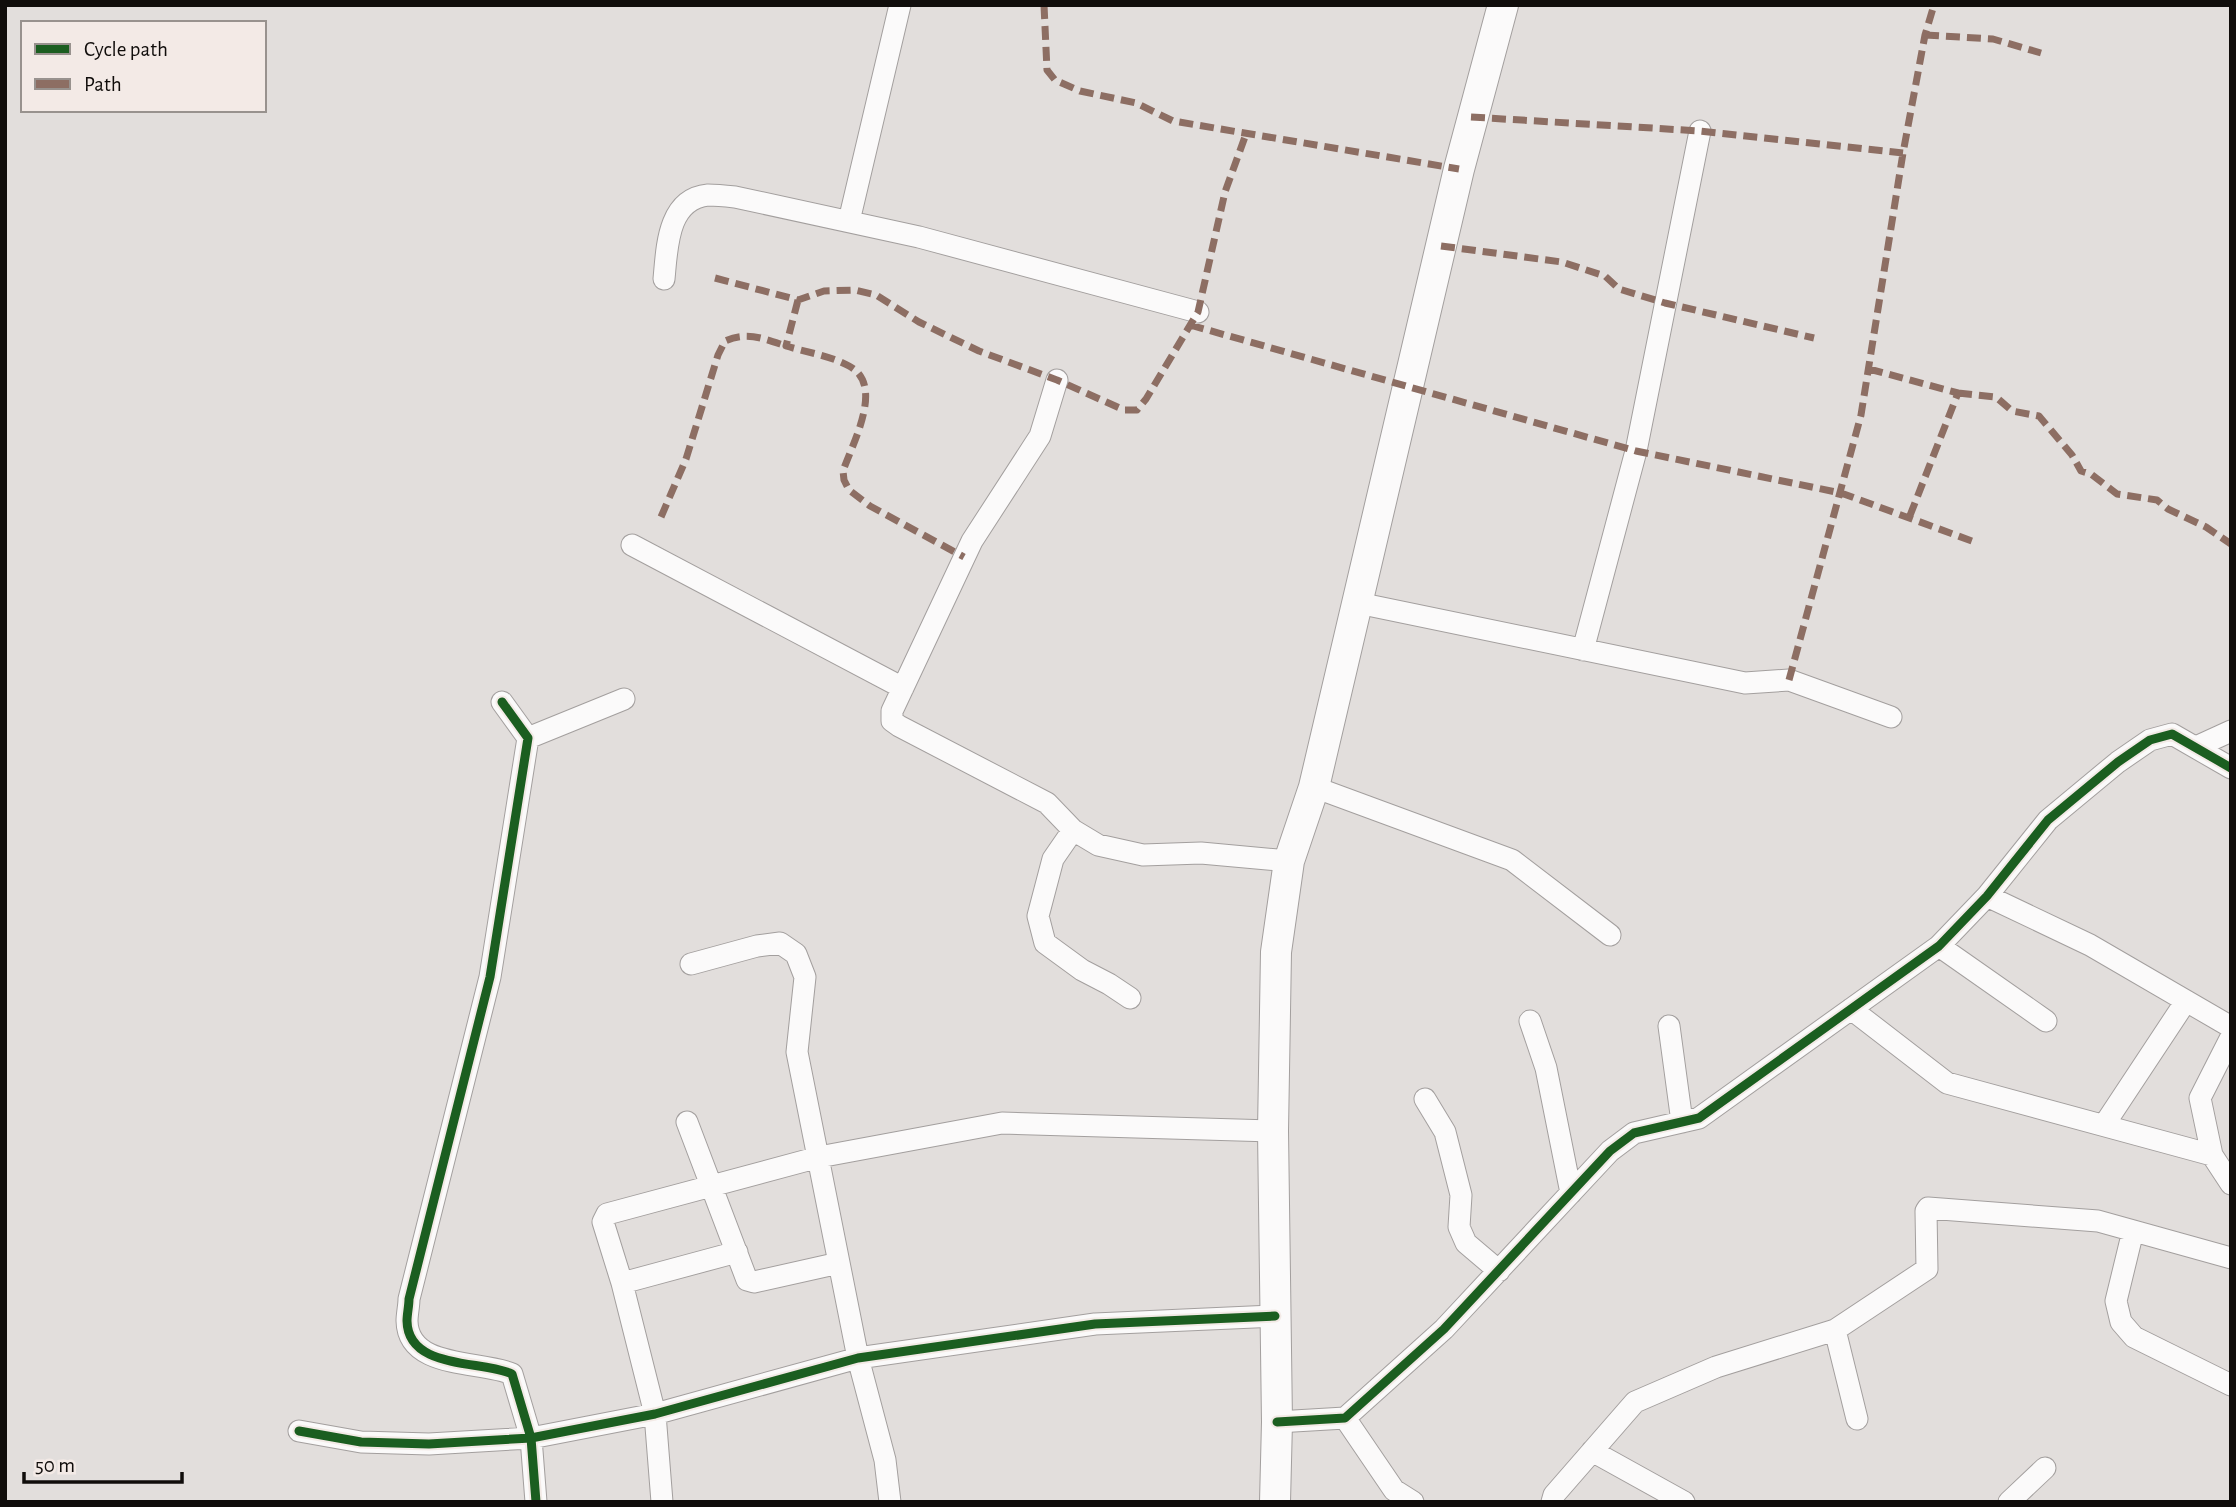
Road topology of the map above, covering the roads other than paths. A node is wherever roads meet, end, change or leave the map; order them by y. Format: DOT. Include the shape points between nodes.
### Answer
graph roads {
  1 [pos="900,5"];
  2 [pos="1503,5"];
  3 [pos="1700,131"];
  4 [pos="849,221"];
  5 [pos="664,279"];
  6 [pos="1198,312"];
  7 [pos="1058,380"];
  8 [pos="632,545"];
  9 [pos="1357,603"];
  10 [pos="1583,650"];
  11 [pos="903,688"];
  12 [pos="624,699"];
  13 [pos="502,702"];
  14 [pos="1891,717"];
  15 [pos="2231,731"];
  16 [pos="528,738"];
  17 [pos="2196,747"];
  18 [pos="2231,768"];
  19 [pos="1314,787"];
  20 [pos="1073,830"];
  21 [pos="1289,861"];
  22 [pos="1987,896"];
  23 [pos="1610,935"];
  24 [pos="1939,946"];
  25 [pos="691,964"];
  26 [pos="1130,998"];
  27 [pos="2186,1001"];
  28 [pos="1851,1009"];
  29 [pos="1531,1021"];
  30 [pos="2046,1021"];
  31 [pos="1669,1026"];
  32 [pos="2231,1027"];
  33 [pos="2231,1037"];
  34 [pos="1425,1099"];
  35 [pos="687,1122"];
  36 [pos="1682,1122"];
  37 [pos="2104,1125"];
  38 [pos="1273,1131"];
  39 [pos="2212,1155"];
  40 [pos="818,1157"];
  41 [pos="2231,1185"];
  42 [pos="712,1186"];
  43 [pos="1571,1193"];
  44 [pos="2133,1231"];
  45 [pos="737,1252"];
  46 [pos="2231,1258"];
  47 [pos="839,1263"];
  48 [pos="1499,1271"];
  49 [pos="622,1283"];
  50 [pos="1275,1316"];
  51 [pos="1835,1330"];
  52 [pos="858,1358"];
  53 [pos="2231,1385"];
  54 [pos="655,1414"];
  55 [pos="1345,1418"];
  56 [pos="1857,1419"];
  57 [pos="1277,1422"];
  58 [pos="299,1431"];
  59 [pos="531,1438"];
  60 [pos="1592,1451"];
  61 [pos="2046,1468"];
  62 [pos="536,1502"];
  63 [pos="662,1502"];
  64 [pos="890,1502"];
  65 [pos="1275,1502"];
  66 [pos="1413,1502"];
  67 [pos="1552,1502"];
  68 [pos="1684,1502"];
  69 [pos="2009,1502"];
  1 -- 4 [label="street"];
  2 -- 9 [label="main road" via="1465,143"];
  3 -- 10 [label="street" via="1636,451"];
  4 -- 5 [label="street" via="735,197 693,199 678,212 668,238"];
  4 -- 6 [label="street"];
  7 -- 11 [label="street" via="1040,436 972,541"];
  8 -- 11 [label="street"];
  9 -- 10 [label="street"];
  9 -- 19 [label="main road"];
  10 -- 14 [label="street" via="1745,683 1789,680"];
  11 -- 20 [label="street" via="892,711 892,720 899,726 1047,803"];
  12 -- 16 [label="street"];
  13 -- 16 [label="street"];
  15 -- 17 [label="street"];
  16 -- 59 [label="street" via="490,977 407,1324 415,1343 432,1356 512,1374"];
  17 -- 18 [label="street"];
  17 -- 22 [label="street" via="2172,734 2150,740 2118,762 2048,820"];
  19 -- 21 [label="main road"];
  19 -- 23 [label="street" via="1512,860"];
  20 -- 21 [label="street" via="1098,845 1143,855 1201,853"];
  20 -- 26 [label="street" via="1053,859 1038,916 1045,943"];
  21 -- 38 [label="main road" via="1276,952"];
  22 -- 24 [label="street"];
  22 -- 27 [label="street" via="2090,945"];
  24 -- 28 [label="street"];
  24 -- 30 [label="street"];
  25 -- 40 [label="street" via="780,943 796,954 805,977 797,1052"];
  27 -- 32 [label="street"];
  27 -- 37 [label="street"];
  28 -- 36 [label="street" via="1699,1118"];
  28 -- 37 [label="street" via="1947,1083"];
  29 -- 43 [label="street" via="1546,1068"];
  31 -- 36 [label="street"];
  33 -- 39 [label="street" via="2200,1098"];
  34 -- 48 [label="street" via="1445,1132 1461,1195 1459,1227 1465,1243"];
  35 -- 42 [label="street"];
  36 -- 43 [label="street" via="1634,1133 1610,1151"];
  37 -- 39 [label="street"];
  38 -- 40 [label="street" via="1002,1123"];
  38 -- 50 [label="main road"];
  39 -- 41 [label="street"];
  40 -- 42 [label="street"];
  40 -- 47 [label="street"];
  42 -- 45 [label="street"];
  42 -- 49 [label="street" via="603,1217"];
  43 -- 48 [label="street"];
  44 -- 46 [label="street"];
  44 -- 51 [label="street" via="2098,1221 1928,1208 1927,1269"];
  44 -- 53 [label="street" via="2116,1301 2121,1322 2134,1337"];
  45 -- 47 [label="street" via="750,1282"];
  45 -- 49 [label="street"];
  47 -- 52 [label="street"];
  48 -- 55 [label="street" via="1444,1329"];
  49 -- 54 [label="street"];
  50 -- 52 [label="street" via="1095,1324"];
  50 -- 57 [label="main road"];
  51 -- 56 [label="street"];
  51 -- 60 [label="street" via="1716,1367 1635,1402"];
  52 -- 54 [label="street"];
  52 -- 64 [label="street"];
  54 -- 59 [label="street"];
  54 -- 63 [label="street"];
  55 -- 57 [label="street"];
  55 -- 66 [label="street" via="1394,1490"];
  57 -- 65 [label="main road"];
  58 -- 59 [label="street" via="361,1442 415,1444"];
  59 -- 62 [label="street"];
  60 -- 67 [label="street"];
  60 -- 68 [label="street"];
  61 -- 69 [label="street"];
}
